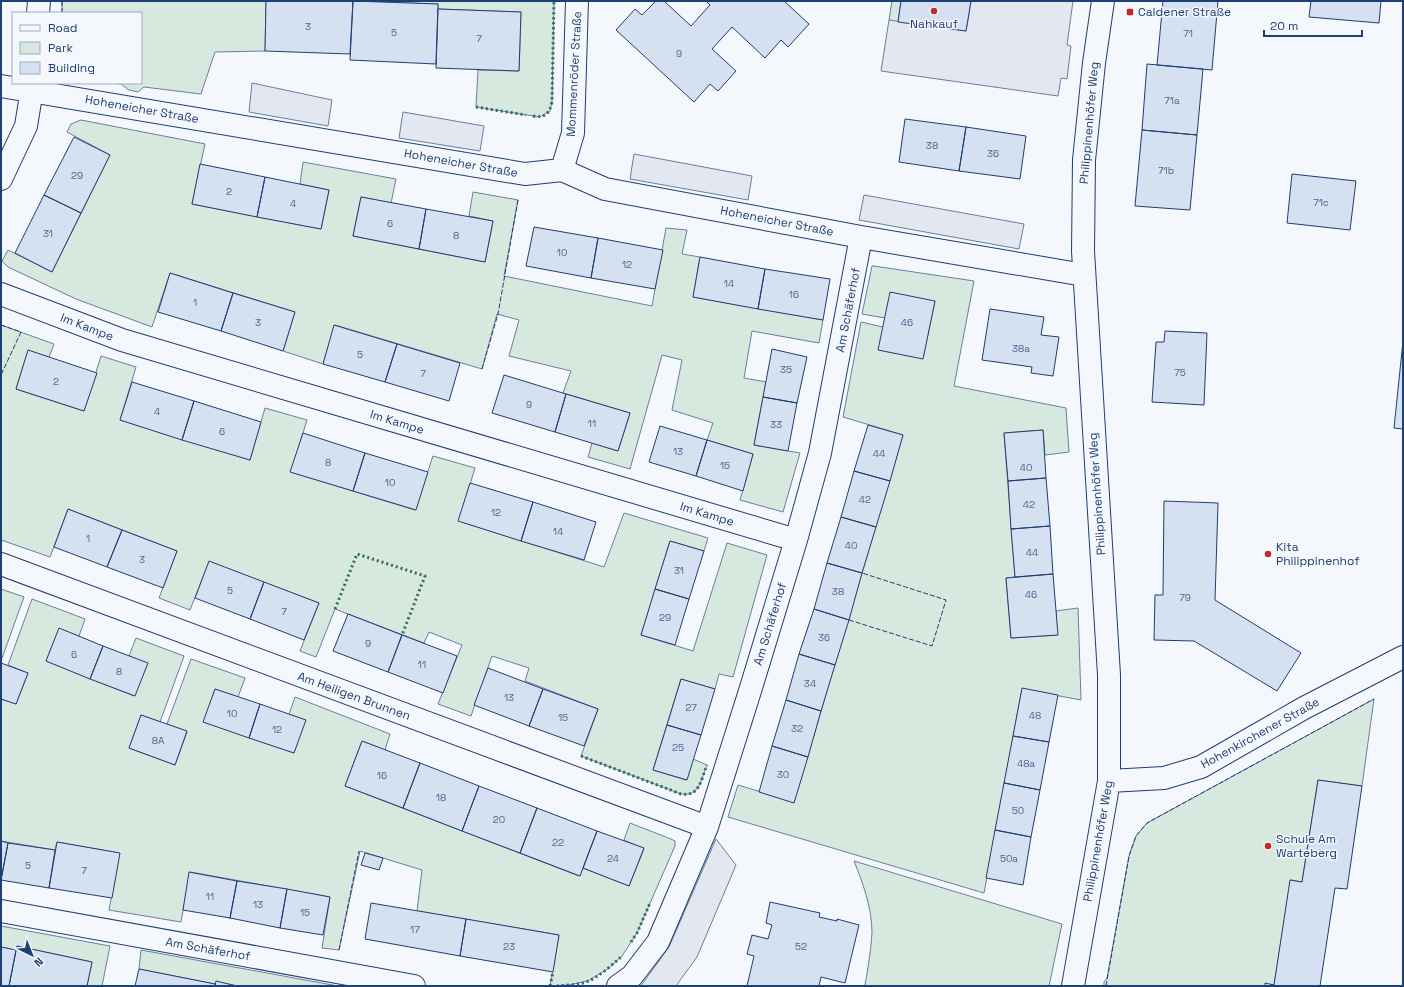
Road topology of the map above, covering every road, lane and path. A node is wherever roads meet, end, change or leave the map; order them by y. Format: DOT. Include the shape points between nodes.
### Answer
graph roads {
  1 [pos="39,1"];
  2 [pos="577,1"];
  3 [pos="1103,1"];
  4 [pos="38,12"];
  5 [pos="1,86"];
  6 [pos="33,87"];
  7 [pos="562,170"];
  8 [pos="1,179"];
  9 [pos="861,237"];
  10 [pos="1084,275"];
  11 [pos="1,294"];
  12 [pos="796,540"];
  13 [pos="1,564"];
  14 [pos="1403,657"];
  15 [pos="1109,781"];
  16 [pos="707,827"];
  17 [pos="1,911"];
  18 [pos="414,986"];
  19 [pos="618,986"];
  20 [pos="1073,986"];
  1 -- 4 [label="street"];
  2 -- 7 [label="street, Mommenröder Straße" via="573,133"];
  3 -- 10 [label="street, Philippinenhöfer Weg" via="1084,160"];
  5 -- 6 [label="street, Hoheneicher Straße"];
  6 -- 7 [label="street, Hoheneicher Straße" via="525,174"];
  6 -- 8 [label="street" via="26,126"];
  7 -- 9 [label="street, Hoheneicher Straße" via="605,189"];
  9 -- 10 [label="street, Hoheneicher Straße"];
  9 -- 12 [label="street, Am Schäferhof" via="820,454"];
  10 -- 15 [label="street, Philippinenhöfer Weg" via="1109,675"];
  11 -- 12 [label="street, Im Kampe" via="122,340"];
  12 -- 16 [label="street, Am Schäferhof"];
  13 -- 16 [label="street, Am Heiligen Brunnen"];
  14 -- 15 [label="street, Hohenkirchener Straße" via="1304,708 1201,767 1164,778"];
  15 -- 20 [label="street, Philippinenhöfer Weg"];
  16 -- 19 [label="street, Am Schäferhof" via="658,942 632,976"];
  17 -- 18 [label="street, Am Schäferhof"];
}
